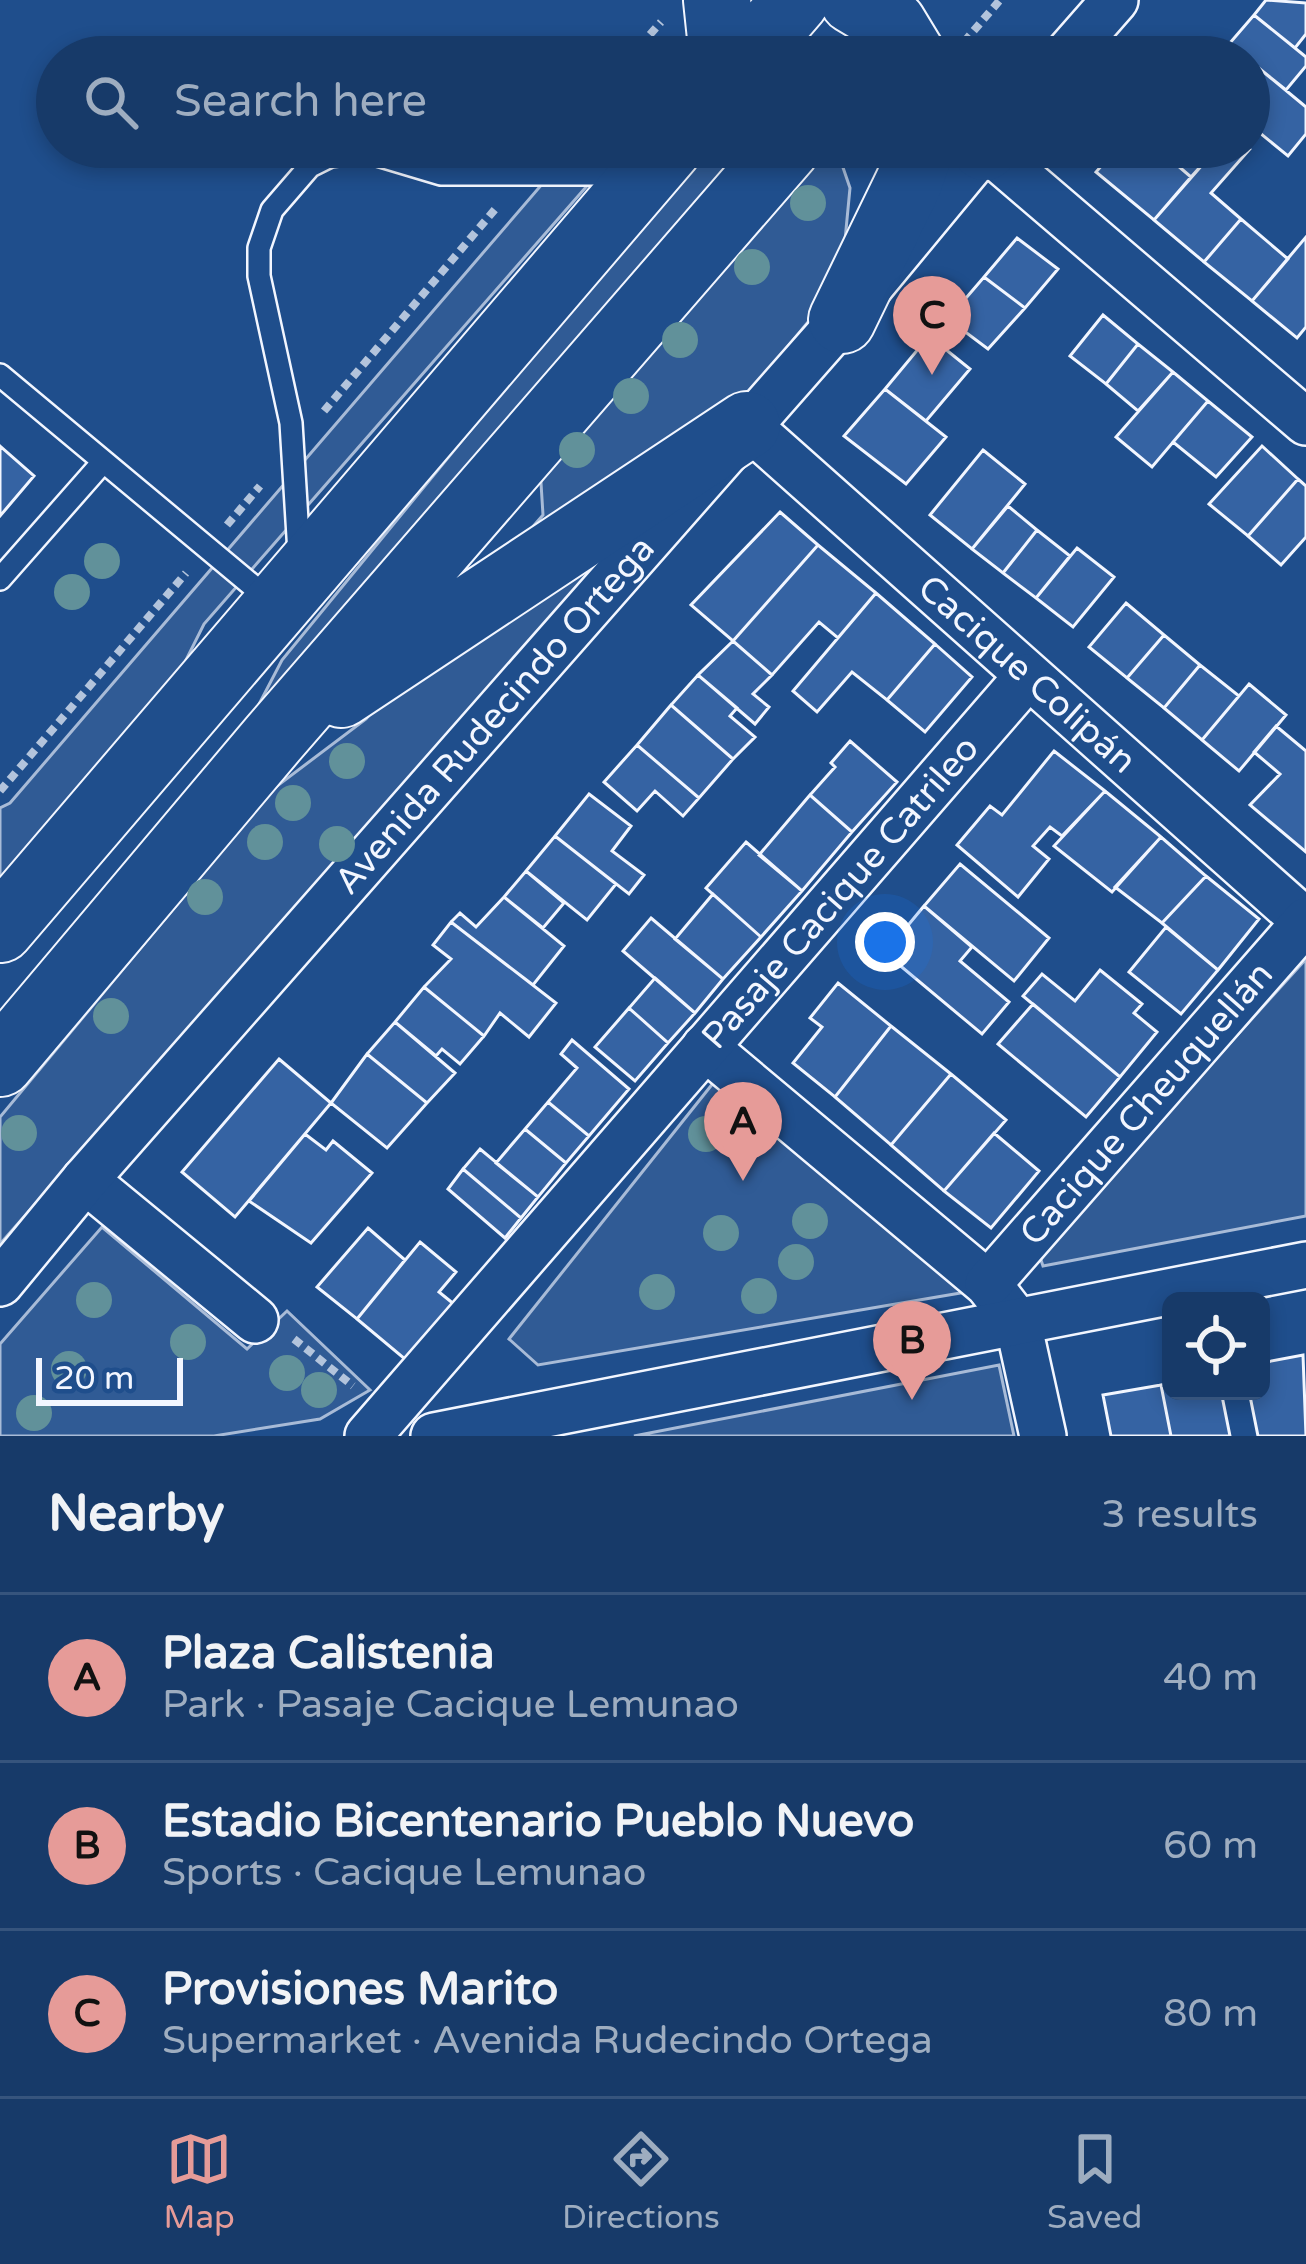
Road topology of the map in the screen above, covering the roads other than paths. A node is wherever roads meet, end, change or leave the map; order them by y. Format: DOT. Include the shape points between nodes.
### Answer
graph roads {
  1 [pos="796,0"];
  2 [pos="1115,0"];
  3 [pos="695,4"];
  4 [pos="712,36"];
  5 [pos="765,36"];
  6 [pos="1083,36"];
  7 [pos="308,168"];
  8 [pos="421,168"];
  9 [pos="534,168"];
  10 [pos="651,168"];
  11 [pos="769,168"];
  12 [pos="914,168"];
  13 [pos="967,168"];
  14 [pos="1010,168"];
  15 [pos="842,320"];
  16 [pos="0,376"];
  17 [pos="1298,400"];
  18 [pos="747,425"];
  19 [pos="103,462"];
  20 [pos="0,579"];
  21 [pos="287,594"];
  22 [pos="1027,677"];
  23 [pos="273,739"];
  24 [pos="1306,922"];
  25 [pos="0,929"];
  26 [pos="705,1047"];
  27 [pos="0,1063"];
  28 [pos="85,1180"];
  29 [pos="1306,1264"];
  30 [pos="0,1283"];
  31 [pos="988,1284"];
  32 [pos="255,1320"];
  33 [pos="1018,1323"];
  34 [pos="377,1425"];
  35 [pos="434,1436"];
  36 [pos="1042,1436"];
  1 -- 5 [label="main road"];
  2 -- 6 [label="street"];
  3 -- 4 [label="main road"];
  7 -- 21 [label="lane" via="272,210 260,248 297,482"];
  8 -- 9 [label="lane"];
  10 -- 21 [label="main road"];
  11 -- 23 [label="main road"];
  12 -- 15 [label="main road"];
  13 -- 15 [label="street, Avenida Rudecindo Ortega"];
  14 -- 17 [label="street"];
  15 -- 18 [label="street, Avenida Rudecindo Ortega"];
  16 -- 19 [label="lane"];
  18 -- 22 [label="street, Cacique Colipán"];
  18 -- 23 [label="main road"];
  18 -- 28 [label="street, Avenida Rudecindo Ortega"];
  19 -- 20 [label="lane"];
  19 -- 21 [label="lane"];
  21 -- 25 [label="main road"];
  22 -- 24 [label="street, Cacique Colipán"];
  22 -- 26 [label="street, Pasaje Cacique Catrileo"];
  23 -- 27 [label="main road"];
  24 -- 31 [label="street, Cacique Cheuquellán"];
  26 -- 31 [label="street"];
  26 -- 34 [label="street, Pasaje Cacique Catrileo"];
  28 -- 30 [label="street, Avenida Rudecindo Ortega"];
  28 -- 32 [label="street"];
  29 -- 33 [label="street"];
  31 -- 33 [label="street"];
  33 -- 35 [label="street"];
  33 -- 36 [label="street"];
}
